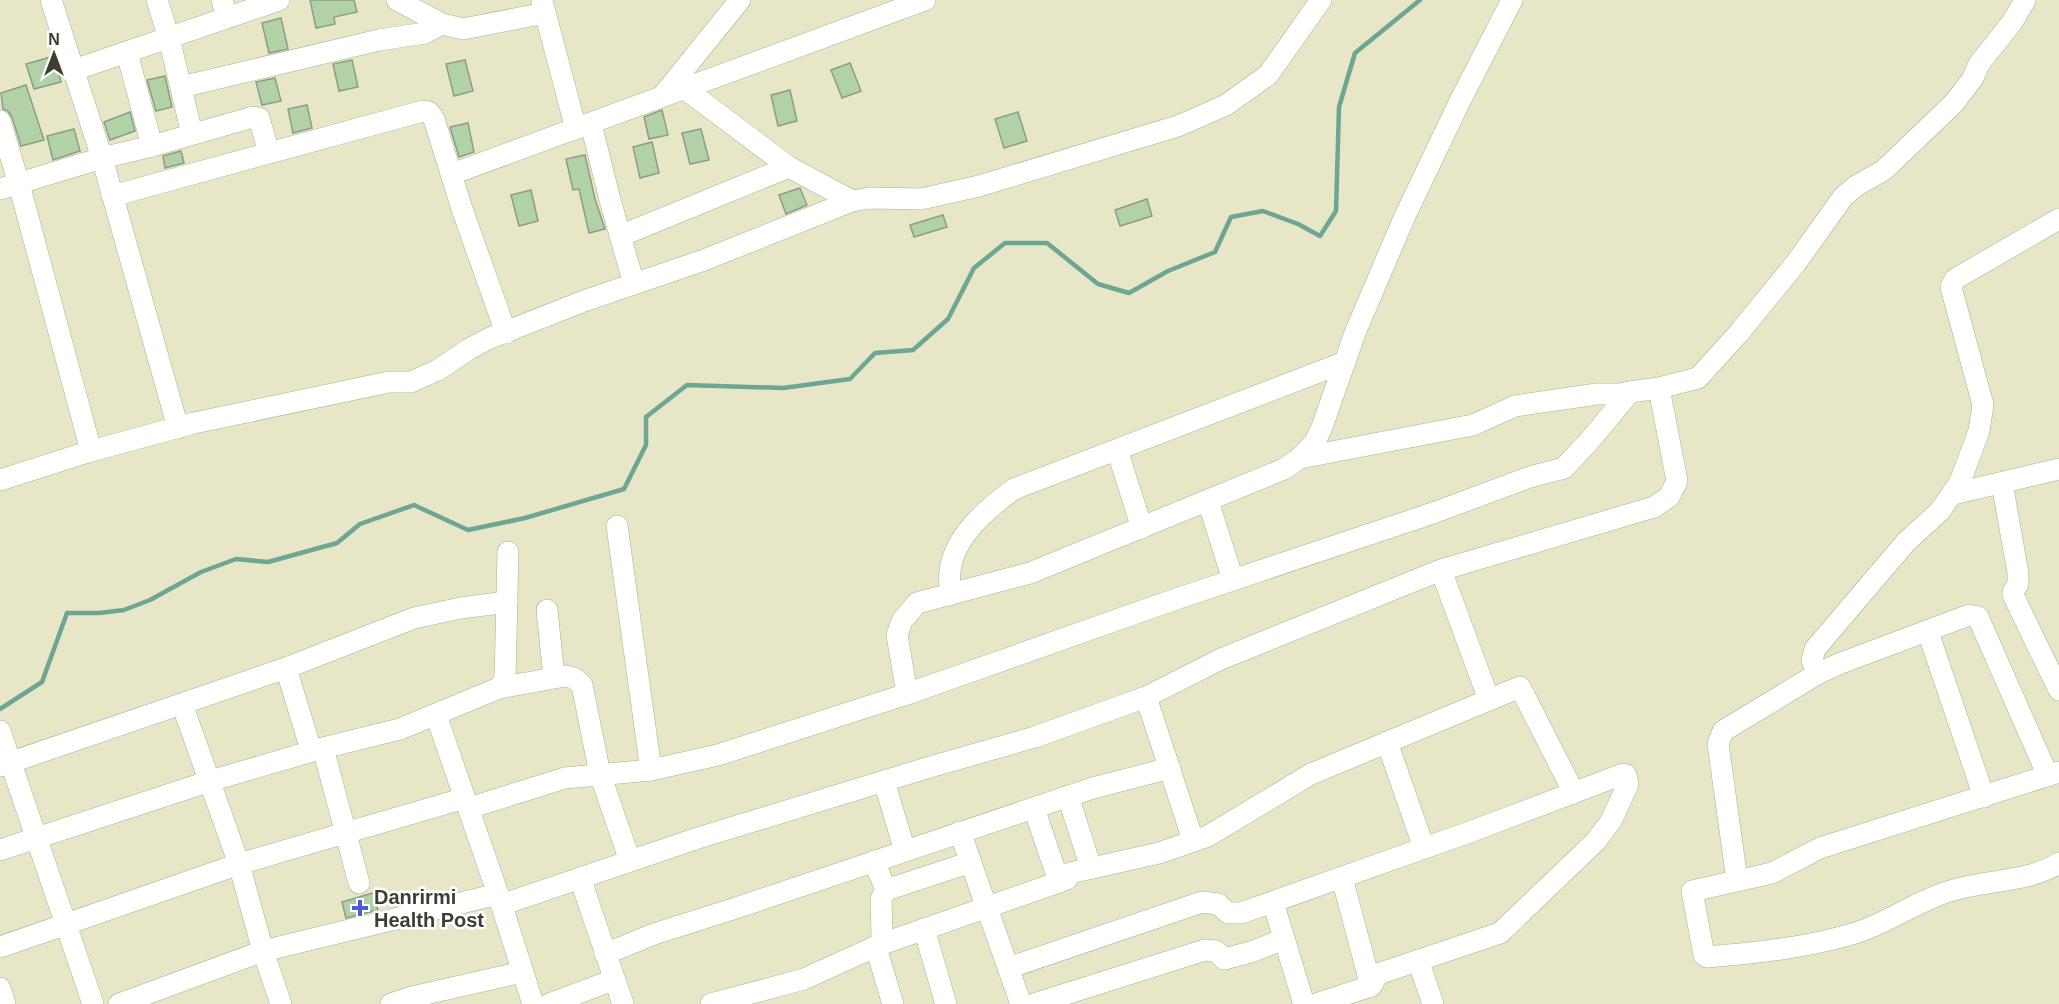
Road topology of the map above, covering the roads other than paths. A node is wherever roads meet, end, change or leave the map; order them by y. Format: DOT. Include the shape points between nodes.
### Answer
graph roads {
  1 [pos="51,0"];
  2 [pos="157,0"];
  3 [pos="279,0"];
  4 [pos="397,0"];
  5 [pos="740,0"];
  6 [pos="925,0"];
  7 [pos="1321,0"];
  8 [pos="1512,0"];
  9 [pos="2025,0"];
  10 [pos="543,6"];
  11 [pos="225,9"];
  12 [pos="442,24"];
  13 [pos="170,38"];
  14 [pos="127,52"];
  15 [pos="74,70"];
  16 [pos="181,87"];
  17 [pos="684,88"];
  18 [pos="661,96"];
  19 [pos="0,121"];
  20 [pos="583,127"];
  21 [pos="192,134"];
  22 [pos="152,146"];
  23 [pos="269,153"];
  24 [pos="102,158"];
  25 [pos="789,167"];
  26 [pos="452,174"];
  27 [pos="10,186"];
  28 [pos="112,196"];
  29 [pos="852,201"];
  30 [pos="2059,219"];
  31 [pos="620,236"];
  32 [pos="634,284"];
  33 [pos="506,333"];
  34 [pos="1345,362"];
  35 [pos="1659,388"];
  36 [pos="1630,392"];
  37 [pos="178,428"];
  38 [pos="1117,450"];
  39 [pos="91,451"];
  40 [pos="1300,458"];
  41 [pos="2059,470"];
  42 [pos="0,480"];
  43 [pos="2002,483"];
  44 [pos="1953,494"];
  45 [pos="1208,501"];
  46 [pos="617,526"];
  47 [pos="1142,528"];
  48 [pos="508,552"];
  49 [pos="1441,570"];
  50 [pos="1233,580"];
  51 [pos="950,595"];
  52 [pos="507,602"];
  53 [pos="547,610"];
  54 [pos="1928,632"];
  55 [pos="286,668"];
  56 [pos="1817,674"];
  57 [pos="554,677"];
  58 [pos="499,688"];
  59 [pos="2059,690"];
  60 [pos="907,694"];
  61 [pos="1146,697"];
  62 [pos="1489,700"];
  63 [pos="182,704"];
  64 [pos="436,715"];
  65 [pos="0,731"];
  66 [pos="1387,742"];
  67 [pos="317,749"];
  68 [pos="5,764"];
  69 [pos="1170,768"];
  70 [pos="651,770"];
  71 [pos="600,774"];
  72 [pos="2053,774"];
  73 [pos="210,781"];
  74 [pos="884,781"];
  75 [pos="1574,793"];
  76 [pos="1068,796"];
  77 [pos="1984,797"];
  78 [pos="467,803"];
  79 [pos="1034,808"];
  80 [pos="960,832"];
  81 [pos="345,834"];
  82 [pos="36,839"];
  83 [pos="1193,840"];
  84 [pos="1424,848"];
  85 [pos="0,850"];
  86 [pos="905,851"];
  87 [pos="630,861"];
  88 [pos="874,861"];
  89 [pos="971,862"];
  90 [pos="2059,863"];
  91 [pos="239,864"];
  92 [pos="1091,868"];
  93 [pos="580,878"];
  94 [pos="1342,878"];
  95 [pos="1737,880"];
  96 [pos="1059,882"];
  97 [pos="359,883"];
  98 [pos="886,890"];
  99 [pos="499,899"];
  100 [pos="1273,902"];
  101 [pos="987,908"];
  102 [pos="64,925"];
  103 [pos="924,929"];
  104 [pos="1284,939"];
  105 [pos="879,945"];
  106 [pos="0,947"];
  107 [pos="263,951"];
  108 [pos="605,954"];
  109 [pos="1418,960"];
  110 [pos="1008,968"];
  111 [pos="522,972"];
  112 [pos="613,980"];
  113 [pos="1371,986"];
  114 [pos="0,988"];
  115 [pos="1018,1002"];
  116 [pos="5,1004"];
  117 [pos="93,1004"];
  118 [pos="119,1004"];
  119 [pos="281,1004"];
  120 [pos="391,1004"];
  121 [pos="532,1004"];
  122 [pos="549,1004"];
  123 [pos="623,1004"];
  124 [pos="711,1004"];
  125 [pos="893,1004"];
  126 [pos="946,1004"];
  127 [pos="1304,1004"];
  128 [pos="1316,1004"];
  129 [pos="1433,1004"];
  1 -- 15 [label="street"];
  2 -- 13 [label="street"];
  3 -- 11 [label="street"];
  4 -- 12 [label="street"];
  5 -- 18 [label="street"];
  6 -- 17 [label="street"];
  7 -- 29 [label="street" via="1268,75 1226,105 1178,126 979,186 921,199"];
  8 -- 34 [label="street" via="1404,218"];
  9 -- 35 [label="street" via="1954,103 1884,170 1843,197 1796,263 1698,378"];
  10 -- 12 [label="street" via="463,29"];
  10 -- 20 [label="street"];
  11 -- 13 [label="street"];
  12 -- 16 [label="street" via="425,33 379,40"];
  13 -- 14 [label="street"];
  13 -- 16 [label="street"];
  14 -- 15 [label="street"];
  14 -- 22 [label="street"];
  15 -- 24 [label="street"];
  16 -- 21 [label="street"];
  17 -- 18 [label="street"];
  17 -- 25 [label="street"];
  18 -- 20 [label="street"];
  19 -- 27 [label="street"];
  20 -- 26 [label="street"];
  20 -- 31 [label="street"];
  21 -- 22 [label="street"];
  21 -- 23 [label="street" via="259,118"];
  22 -- 24 [label="street"];
  23 -- 26 [label="street" via="423,111 434,119"];
  23 -- 28 [label="street"];
  24 -- 27 [label="street"];
  24 -- 28 [label="street"];
  25 -- 29 [label="street"];
  25 -- 31 [label="street"];
  26 -- 33 [label="street"];
  27 -- 39 [label="street"];
  28 -- 37 [label="street"];
  29 -- 32 [label="street"];
  30 -- 44 [label="street" via="1955,279 1951,287 1983,405 1979,431"];
  31 -- 32 [label="street"];
  32 -- 33 [label="street"];
  33 -- 37 [label="street" via="411,382 378,384"];
  34 -- 38 [label="street"];
  34 -- 40 [label="street" via="1315,442"];
  35 -- 36 [label="street"];
  35 -- 49 [label="street" via="1677,480 1669,497 1654,507"];
  36 -- 40 [label="street" via="1515,405 1473,425"];
  36 -- 50 [label="street" via="1564,468"];
  37 -- 39 [label="street"];
  38 -- 47 [label="street"];
  38 -- 51 [label="street" via="1014,489 1000,499 962,537 950,571"];
  39 -- 42 [label="street"];
  40 -- 45 [label="street" via="1284,469"];
  41 -- 43 [label="street"];
  43 -- 44 [label="street"];
  43 -- 59 [label="street" via="2018,573 2013,595"];
  44 -- 56 [label="street" via="1906,542 1815,649 1812,660"];
  45 -- 47 [label="street"];
  45 -- 50 [label="street"];
  46 -- 70 [label="street"];
  47 -- 51 [label="street" via="1030,573"];
  48 -- 52 [label="street"];
  49 -- 61 [label="street" via="1221,659"];
  49 -- 62 [label="street"];
  50 -- 60 [label="street"];
  51 -- 60 [label="street" via="917,603 902,621 897,635"];
  52 -- 55 [label="street" via="414,618"];
  52 -- 58 [label="street" via="505,679"];
  53 -- 57 [label="street"];
  54 -- 56 [label="street"];
  54 -- 72 [label="street" via="1969,615 1978,617"];
  54 -- 77 [label="street"];
  55 -- 63 [label="street"];
  55 -- 67 [label="street"];
  56 -- 95 [label="street" via="1720,737"];
  57 -- 58 [label="street"];
  57 -- 71 [label="street" via="574,678 582,685"];
  58 -- 64 [label="street"];
  60 -- 70 [label="street" via="718,755"];
  61 -- 69 [label="street"];
  61 -- 74 [label="street" via="1035,737"];
  62 -- 66 [label="street"];
  62 -- 75 [label="street" via="1521,688"];
  63 -- 68 [label="street"];
  63 -- 73 [label="street"];
  64 -- 67 [label="street" via="400,729"];
  64 -- 78 [label="street"];
  65 -- 68 [label="street"];
  66 -- 83 [label="street" via="1311,774 1208,836"];
  66 -- 84 [label="street"];
  67 -- 73 [label="street"];
  67 -- 81 [label="street"];
  68 -- 82 [label="street"];
  69 -- 76 [label="street"];
  69 -- 83 [label="street"];
  70 -- 71 [label="street"];
  71 -- 78 [label="street" via="565,778"];
  71 -- 87 [label="street"];
  72 -- 77 [label="street"];
  73 -- 82 [label="street"];
  73 -- 91 [label="street"];
  74 -- 86 [label="street"];
  74 -- 87 [label="street"];
  75 -- 84 [label="street"];
  75 -- 109 [label="street" via="1623,774 1628,779 1611,821 1596,841 1500,933"];
  76 -- 79 [label="street"];
  76 -- 92 [label="street"];
  77 -- 95 [label="street" via="1820,848 1772,873"];
  78 -- 81 [label="street"];
  78 -- 99 [label="street"];
  79 -- 80 [label="street"];
  79 -- 96 [label="street"];
  80 -- 86 [label="street"];
  80 -- 89 [label="street"];
  81 -- 91 [label="street"];
  81 -- 97 [label="street"];
  82 -- 85 [label="street"];
  82 -- 102 [label="street"];
  83 -- 92 [label="street" via="1159,853"];
  84 -- 94 [label="street"];
  86 -- 88 [label="street"];
  87 -- 93 [label="street"];
  88 -- 98 [label="street"];
  88 -- 108 [label="street"];
  89 -- 98 [label="street"];
  89 -- 101 [label="street"];
  90 -- 95 [label="street" via="2011,879 1944,892 1852,934 1772,952 1707,957 1692,891"];
  91 -- 102 [label="street"];
  91 -- 107 [label="street"];
  92 -- 96 [label="street" via="1070,873"];
  93 -- 99 [label="street"];
  93 -- 108 [label="street"];
  94 -- 100 [label="street"];
  94 -- 113 [label="street"];
  96 -- 101 [label="street"];
  98 -- 105 [label="street" via="881,899"];
  99 -- 107 [label="street"];
  99 -- 111 [label="street"];
  100 -- 104 [label="street"];
  100 -- 110 [label="street" via="1235,914 1218,904 1202,902"];
  101 -- 103 [label="street"];
  101 -- 110 [label="street"];
  102 -- 106 [label="street"];
  102 -- 117 [label="street"];
  103 -- 105 [label="street"];
  103 -- 126 [label="street"];
  104 -- 115 [label="street" via="1224,959 1216,951 1205,950"];
  104 -- 127 [label="street"];
  105 -- 124 [label="street" via="804,979"];
  105 -- 125 [label="street" via="878,956"];
  107 -- 118 [label="street"];
  107 -- 119 [label="street"];
  108 -- 112 [label="street"];
  109 -- 113 [label="street" via="1378,974"];
  109 -- 129 [label="street"];
  110 -- 115 [label="street"];
  111 -- 120 [label="street"];
  111 -- 121 [label="street"];
  112 -- 122 [label="street"];
  112 -- 123 [label="street"];
  113 -- 128 [label="street"];
  114 -- 116 [label="street"];
}
